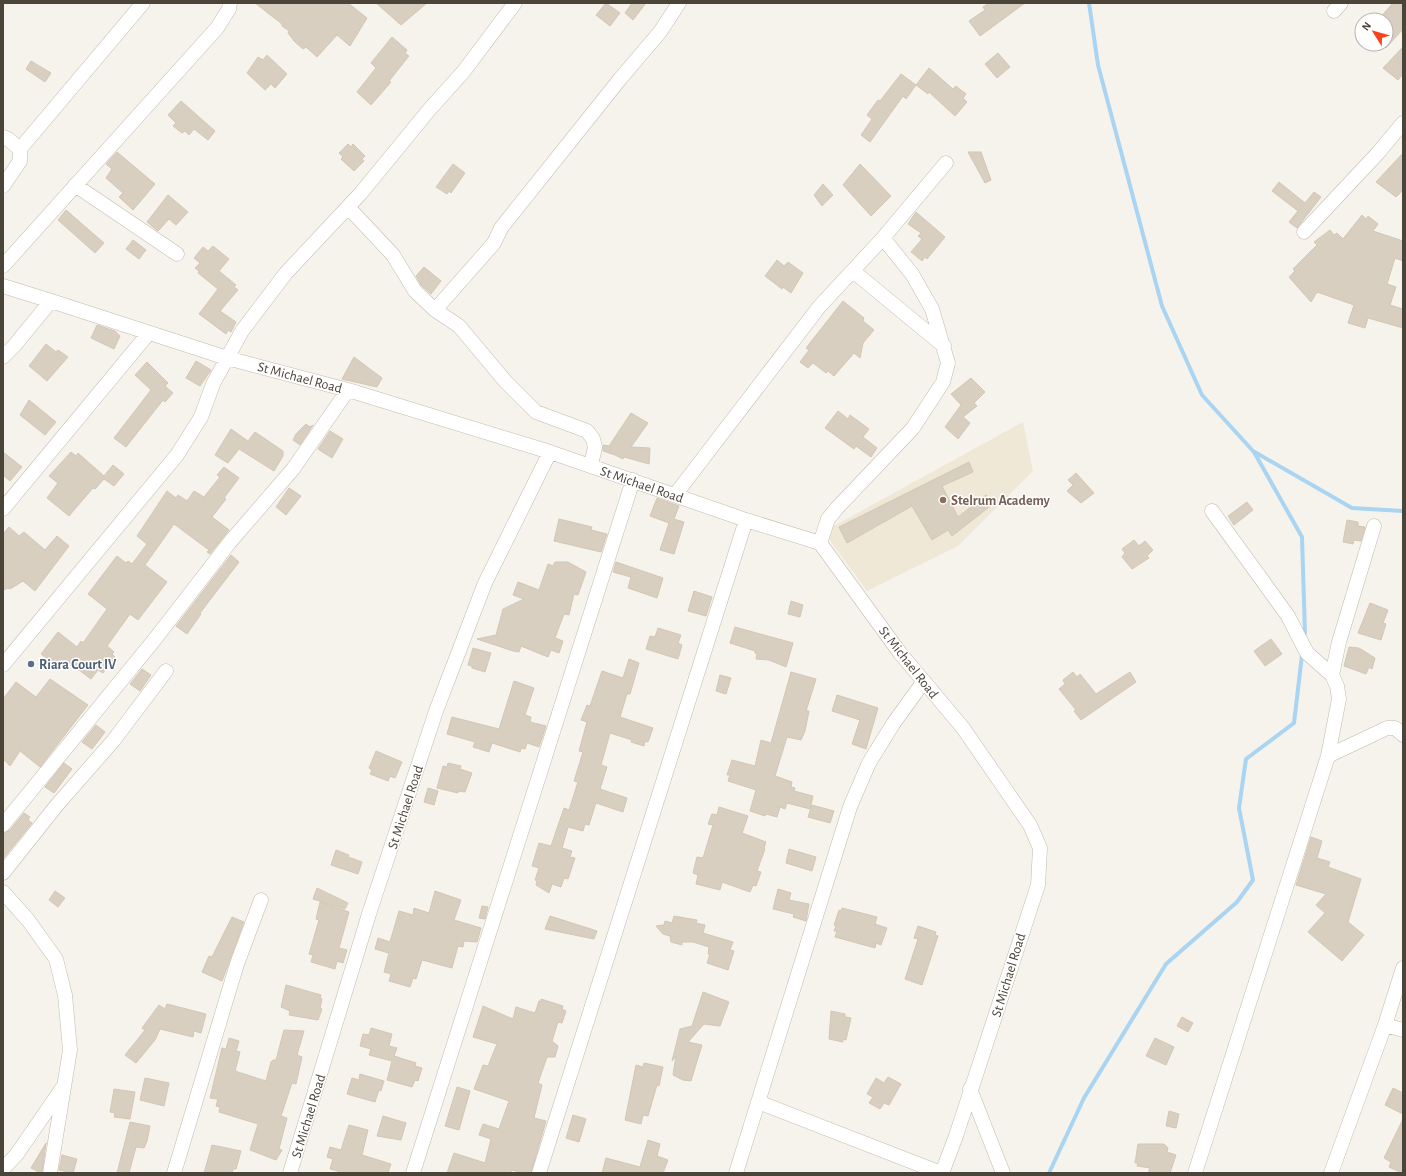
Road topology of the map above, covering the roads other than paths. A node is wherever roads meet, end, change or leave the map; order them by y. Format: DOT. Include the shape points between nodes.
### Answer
graph roads {
  1 [pos="143,3"];
  2 [pos="230,3"];
  3 [pos="515,3"];
  4 [pos="680,3"];
  5 [pos="1403,123"];
  6 [pos="3,137"];
  7 [pos="20,149"];
  8 [pos="946,163"];
  9 [pos="75,185"];
  10 [pos="3,186"];
  11 [pos="348,207"];
  12 [pos="1304,232"];
  13 [pos="883,238"];
  14 [pos="177,254"];
  15 [pos="3,266"];
  16 [pos="853,271"];
  17 [pos="3,286"];
  18 [pos="51,301"];
  19 [pos="435,310"];
  20 [pos="148,334"];
  21 [pos="944,346"];
  22 [pos="3,357"];
  23 [pos="227,358"];
  24 [pos="348,390"];
  25 [pos="550,452"];
  26 [pos="591,465"];
  27 [pos="633,480"];
  28 [pos="675,495"];
  29 [pos="3,509"];
  30 [pos="1212,511"];
  31 [pos="746,520"];
  32 [pos="1374,526"];
  33 [pos="820,543"];
  34 [pos="3,665"];
  35 [pos="166,671"];
  36 [pos="1332,675"];
  37 [pos="924,681"];
  38 [pos="1403,735"];
  39 [pos="1328,756"];
  40 [pos="3,825"];
  41 [pos="3,872"];
  42 [pos="3,892"];
  43 [pos="261,900"];
  44 [pos="1403,968"];
  45 [pos="1385,1025"];
  46 [pos="1403,1030"];
  47 [pos="65,1084"];
  48 [pos="970,1089"];
  49 [pos="758,1102"];
  50 [pos="3,1169"];
  51 [pos="50,1173"];
  52 [pos="174,1173"];
  53 [pos="290,1173"];
  54 [pos="413,1173"];
  55 [pos="539,1173"];
  56 [pos="736,1173"];
  57 [pos="941,1173"];
  58 [pos="1003,1173"];
  59 [pos="1195,1173"];
  60 [pos="1331,1173"];
  1 -- 7 [label="street"];
  2 -- 9 [label="street" via="217,28"];
  3 -- 11 [label="street" via="464,71"];
  4 -- 19 [label="street" via="660,32 501,228 494,243"];
  5 -- 12 [label="street"];
  6 -- 7 [label="street"];
  7 -- 10 [label="street" via="20,161"];
  8 -- 13 [label="street"];
  9 -- 14 [label="street"];
  9 -- 15 [label="street"];
  11 -- 19 [label="street" via="393,255 415,291"];
  11 -- 23 [label="street" via="286,273 242,331"];
  13 -- 16 [label="street"];
  13 -- 21 [label="street" via="912,274 932,309"];
  16 -- 21 [label="street"];
  16 -- 28 [label="street" via="819,307"];
  17 -- 18 [label="street, St Michael Road"];
  18 -- 20 [label="street, St Michael Road"];
  18 -- 22 [label="street"];
  19 -- 26 [label="street" via="459,326 505,381 536,412 587,431 595,447"];
  20 -- 23 [label="street, St Michael Road"];
  20 -- 29 [label="street"];
  21 -- 33 [label="street" via="948,362 943,382 913,428 828,519"];
  23 -- 24 [label="street, St Michael Road"];
  23 -- 34 [label="street" via="213,384 201,416 177,455"];
  24 -- 25 [label="street, St Michael Road"];
  24 -- 40 [label="street" via="293,469 230,542 155,640"];
  25 -- 26 [label="street, St Michael Road"];
  25 -- 53 [label="street, St Michael Road" via="485,583 436,711 369,914"];
  26 -- 27 [label="street, St Michael Road"];
  27 -- 28 [label="street, St Michael Road"];
  27 -- 54 [label="street"];
  28 -- 31 [label="street, St Michael Road"];
  30 -- 36 [label="street" via="1288,616 1307,653"];
  31 -- 33 [label="street, St Michael Road"];
  31 -- 55 [label="street"];
  32 -- 36 [label="street" via="1339,642"];
  33 -- 37 [label="street, St Michael Road" via="900,653"];
  35 -- 41 [label="street" via="113,741"];
  36 -- 39 [label="street" via="1339,699"];
  37 -- 48 [label="street, St Michael Road" via="963,728 1002,782 1030,825 1040,848 1038,885"];
  37 -- 49 [label="street" via="869,763 850,807"];
  38 -- 39 [label="street" via="1395,728 1387,728"];
  39 -- 59 [label="street"];
  42 -- 47 [label="street" via="28,920 56,959 65,995 70,1050"];
  43 -- 52 [label="street" via="236,964"];
  44 -- 45 [label="street"];
  45 -- 46 [label="street"];
  45 -- 60 [label="street"];
  47 -- 50 [label="street" via="17,1154"];
  47 -- 51 [label="street"];
  48 -- 57 [label="street, St Michael Road" via="956,1136"];
  48 -- 58 [label="street"];
  49 -- 56 [label="street"];
  49 -- 57 [label="street"];
}
